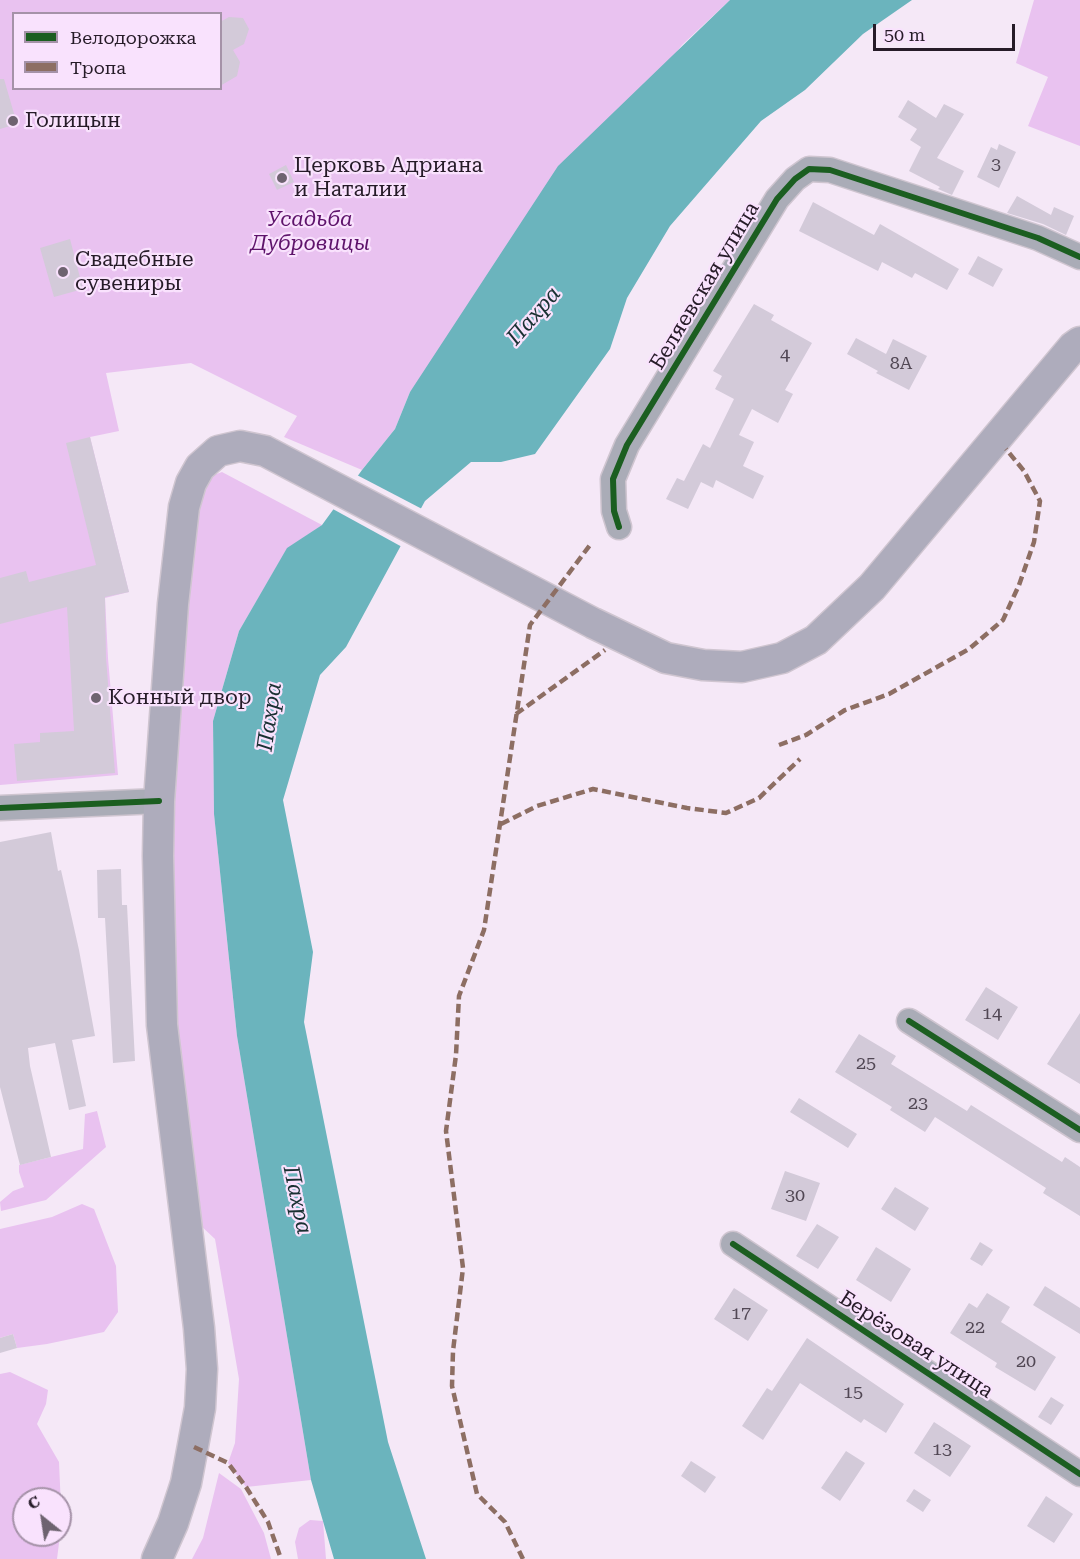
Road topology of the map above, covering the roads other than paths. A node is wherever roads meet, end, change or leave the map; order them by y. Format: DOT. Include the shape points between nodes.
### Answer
graph roads {
  1 [pos="1080,257"];
  2 [pos="1080,342"];
  3 [pos="620,527"];
  4 [pos="159,801"];
  5 [pos="0,808"];
  6 [pos="909,1022"];
  7 [pos="1080,1130"];
  8 [pos="733,1244"];
  9 [pos="1080,1474"];
  10 [pos="157,1559"];
  1 -- 3 [label="street, Беляевская улица" via="994,223 830,170 809,169 777,199 627,445 613,479 614,511"];
  2 -- 4 [label="main road" via="872,587 816,640 782,658 742,667 666,658 274,454 240,446 218,451 200,467 184,507"];
  4 -- 5 [label="street"];
  4 -- 10 [label="main road" via="162,1025 202,1370 200,1408 186,1483"];
  6 -- 7 [label="street"];
  8 -- 9 [label="street, Берёзовая улица"];
}
